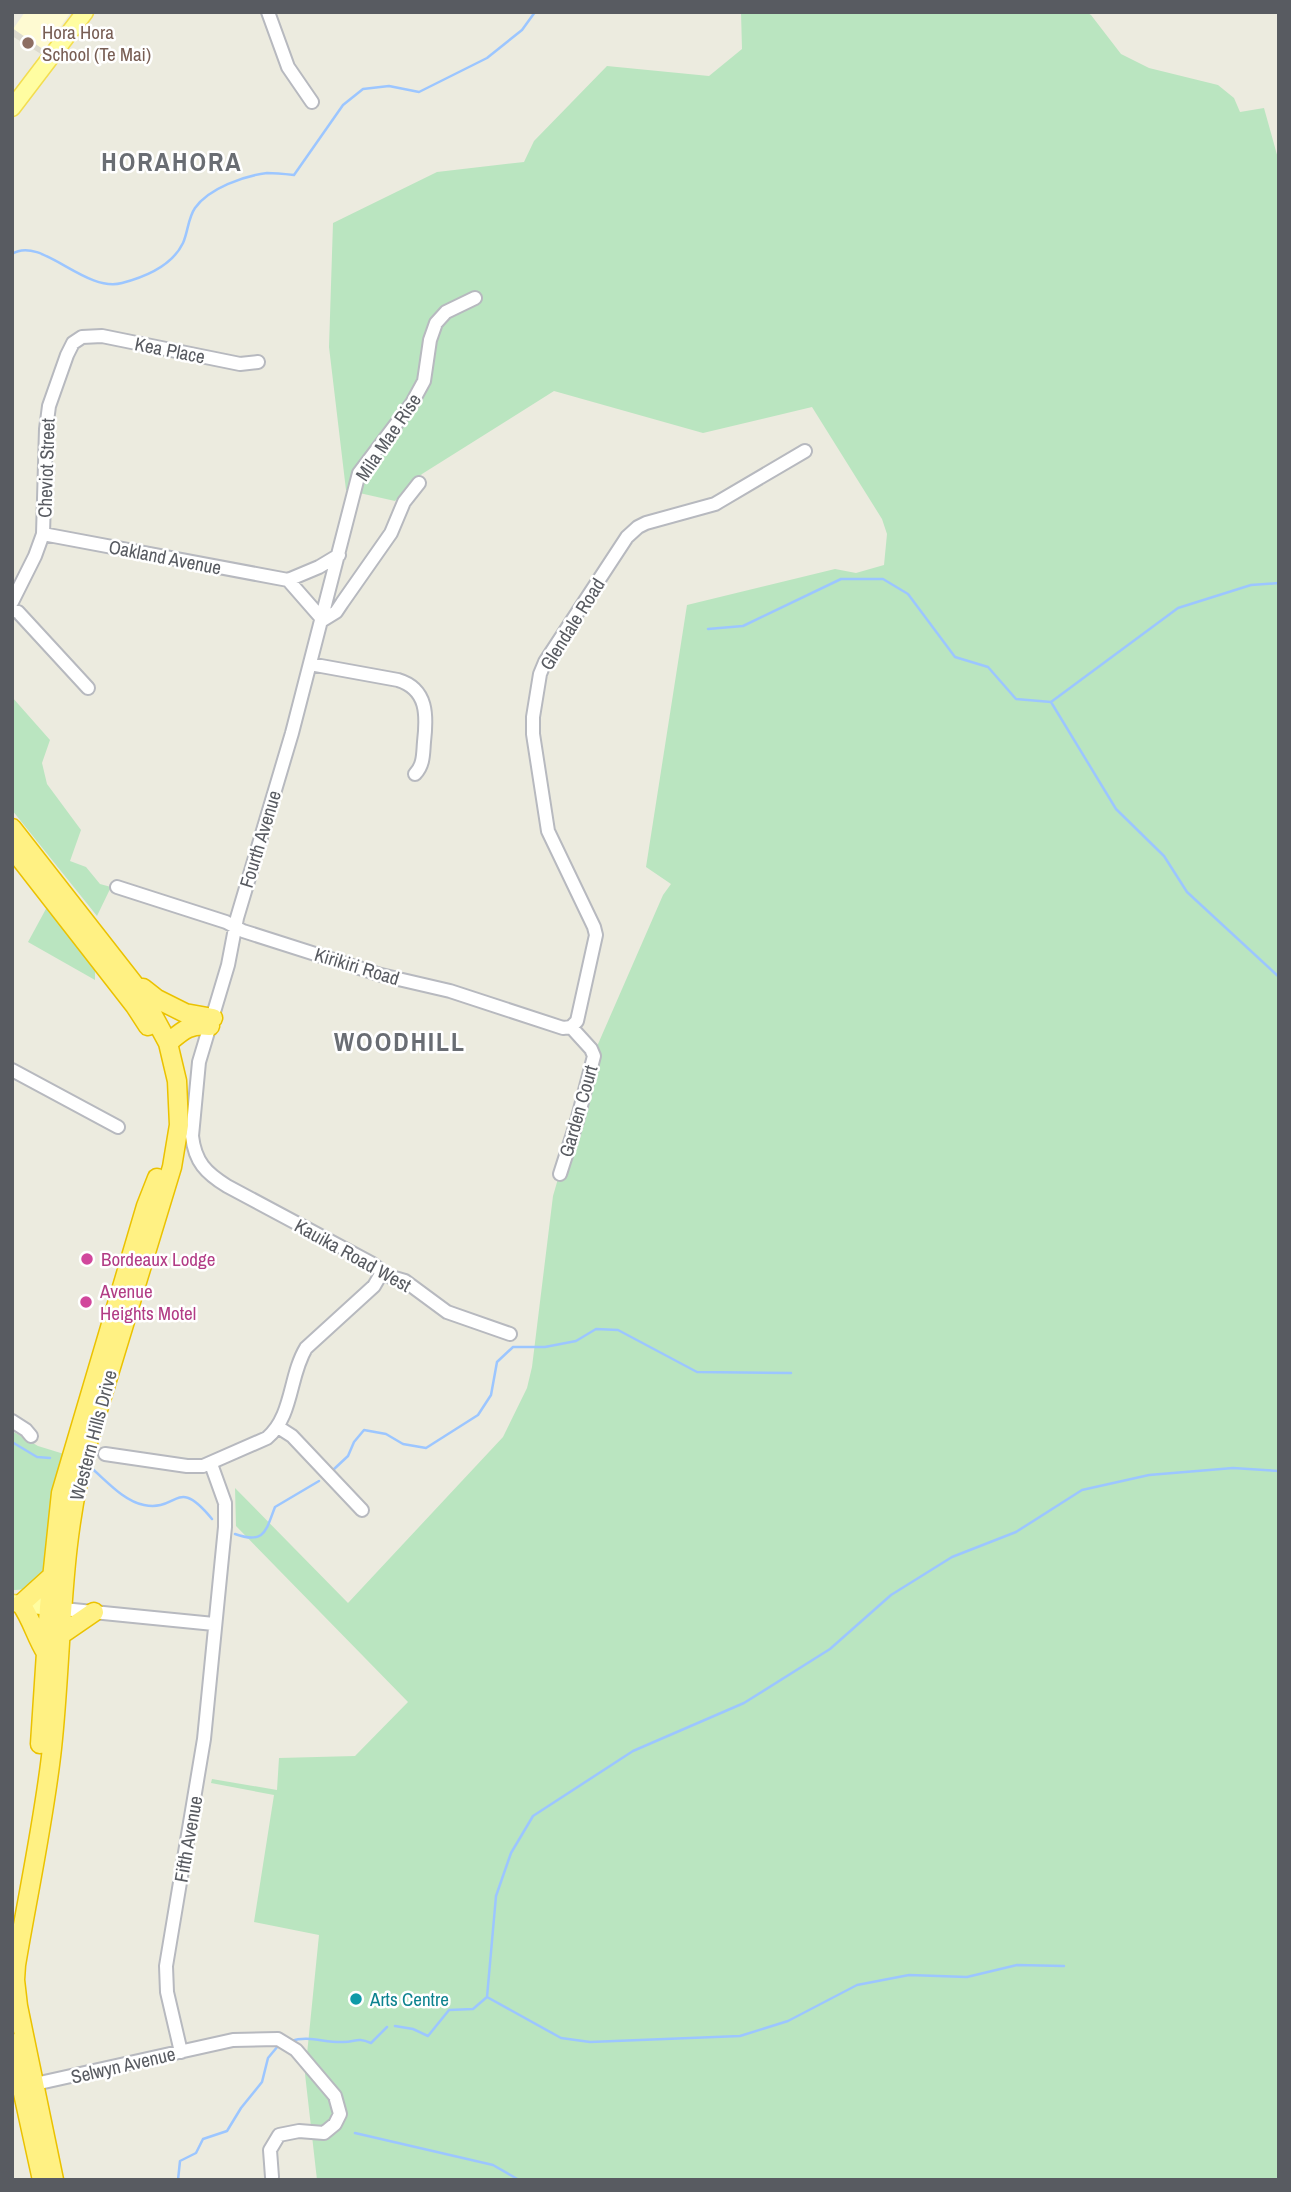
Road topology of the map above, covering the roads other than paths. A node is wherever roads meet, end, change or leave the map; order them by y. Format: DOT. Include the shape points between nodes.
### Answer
graph roads {
  1 [pos="85,12"];
  2 [pos="268,12"];
  3 [pos="312,102"];
  4 [pos="12,108"];
  5 [pos="474,298"];
  6 [pos="82,337"];
  7 [pos="257,362"];
  8 [pos="806,451"];
  9 [pos="419,483"];
  10 [pos="347,514"];
  11 [pos="43,534"];
  12 [pos="339,555"];
  13 [pos="288,580"];
  14 [pos="12,603"];
  15 [pos="12,610"];
  16 [pos="323,620"];
  17 [pos="310,664"];
  18 [pos="88,688"];
  19 [pos="415,774"];
  20 [pos="12,828"];
  21 [pos="12,848"];
  22 [pos="117,887"];
  23 [pos="236,928"];
  24 [pos="134,983"];
  25 [pos="211,1022"];
  26 [pos="571,1027"];
  27 [pos="168,1043"];
  28 [pos="12,1070"];
  29 [pos="118,1127"];
  30 [pos="201,1166"];
  31 [pos="560,1174"];
  32 [pos="380,1274"];
  33 [pos="510,1335"];
  34 [pos="12,1421"];
  35 [pos="278,1427"];
  36 [pos="31,1436"];
  37 [pos="105,1454"];
  38 [pos="211,1464"];
  39 [pos="362,1510"];
  40 [pos="52,1576"];
  41 [pos="16,1604"];
  42 [pos="56,1608"];
  43 [pos="94,1612"];
  44 [pos="215,1624"];
  45 [pos="62,1634"];
  46 [pos="47,1654"];
  47 [pos="12,1919"];
  48 [pos="12,2043"];
  49 [pos="181,2052"];
  50 [pos="23,2086"];
  51 [pos="12,2109"];
  52 [pos="28,2121"];
  53 [pos="272,2177"];
  54 [pos="42,2180"];
  55 [pos="54,2180"];
  1 -- 4 [label="main road"];
  2 -- 3 [label="street" via="288,67"];
  5 -- 10 [label="street, Mila Mae Rise" via="446,312 436,323 424,381 359,473"];
  6 -- 7 [label="street, Kea Place" via="102,336 240,364"];
  6 -- 11 [label="street, Cheviot Street" via="70,348 48,412"];
  8 -- 26 [label="street, Glendale Road" via="715,504 638,527 627,537 540,674 533,734 546,822 596,935 577,1021"];
  9 -- 16 [label="street" via="404,502 391,533 336,612"];
  10 -- 12 [label="street, Fourth Avenue"];
  11 -- 13 [label="street, Oakland Avenue"];
  11 -- 14 [label="street, Cheviot Street"];
  12 -- 13 [label="street"];
  12 -- 16 [label="street, Fourth Avenue"];
  13 -- 16 [label="street"];
  15 -- 18 [label="street"];
  16 -- 17 [label="street, Fourth Avenue"];
  17 -- 19 [label="street" via="398,680 415,690 426,713 422,762"];
  17 -- 23 [label="street, Fourth Avenue"];
  20 -- 24 [label="highway, Western Hills Drive"];
  21 -- 40 [label="highway, Western Hills Drive" via="141,1014 167,1073 169,1096 158,1175 61,1493"];
  22 -- 23 [label="street, Kirikiri Road"];
  23 -- 25 [label="street, Fourth Avenue"];
  23 -- 26 [label="street, Kirikiri Road" via="381,975"];
  24 -- 25 [label="highway" via="173,1008"];
  24 -- 27 [label="highway, Western Hills Drive"];
  25 -- 27 [label="highway" via="186,1028"];
  25 -- 30 [label="street, Fourth Avenue" via="199,1062 193,1110 194,1148"];
  26 -- 31 [label="street, Garden Court" via="591,1049 593,1060"];
  27 -- 42 [label="highway, Western Hills Drive" via="180,1110 175,1152 80,1469 65,1580"];
  28 -- 29 [label="street"];
  30 -- 32 [label="street, Kauika Road West" via="227,1186 377,1267"];
  32 -- 33 [label="street, Kauika Road West" via="405,1281 447,1312"];
  32 -- 35 [label="street" via="374,1286 306,1348"];
  34 -- 36 [label="street"];
  35 -- 38 [label="street" via="267,1438"];
  35 -- 39 [label="street"];
  37 -- 38 [label="street" via="187,1466"];
  38 -- 44 [label="street, Fifth Avenue" via="226,1514"];
  40 -- 41 [label="highway"];
  40 -- 42 [label="highway, Western Hills Drive"];
  41 -- 42 [label="main road"];
  41 -- 46 [label="highway" via="33,1622"];
  42 -- 43 [label="street"];
  42 -- 45 [label="highway, Western Hills Drive"];
  42 -- 46 [label="highway, Western Hills Drive"];
  43 -- 44 [label="street"];
  43 -- 45 [label="highway"];
  44 -- 49 [label="street, Fifth Avenue" via="203,1749 166,1966"];
  45 -- 50 [label="highway, Western Hills Drive" via="52,1751 15,1980"];
  46 -- 47 [label="highway, Western Hills Drive" via="39,1765"];
  48 -- 50 [label="highway, Western Hills Drive"];
  49 -- 50 [label="street, Selwyn Avenue"];
  49 -- 53 [label="street, Selwyn Avenue" via="233,2040 278,2039 296,2050 335,2096 340,2114 324,2133 279,2135 270,2150"];
  50 -- 52 [label="highway, Western Hills Drive"];
  50 -- 55 [label="highway, Western Hills Drive"];
  51 -- 52 [label="highway"];
  52 -- 54 [label="highway, Western Hills Drive"];
}
